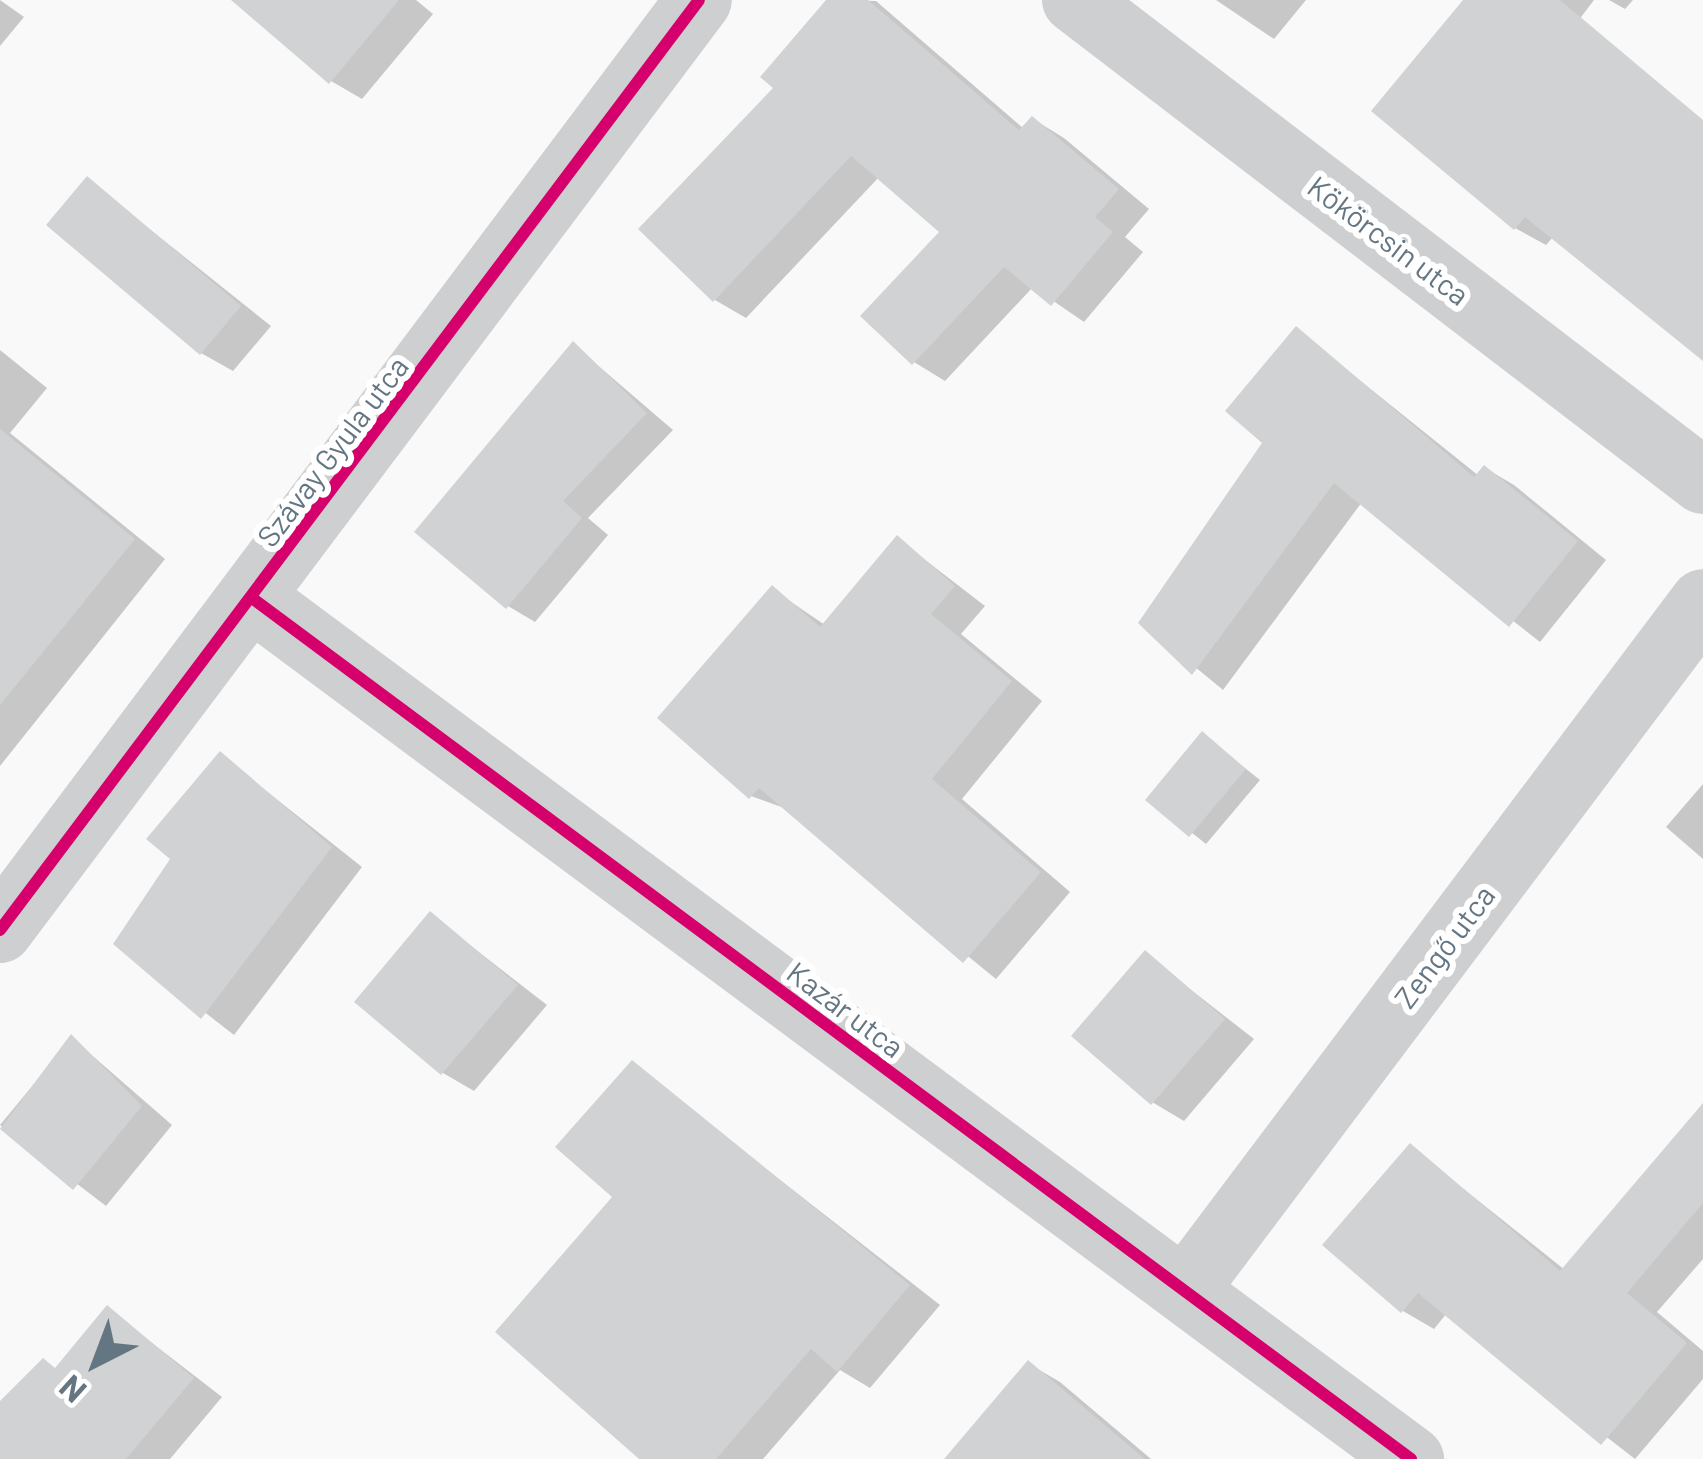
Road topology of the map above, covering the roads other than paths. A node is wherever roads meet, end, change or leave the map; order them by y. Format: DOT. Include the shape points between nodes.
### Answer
graph roads {
  1 [pos="700,0"];
  2 [pos="1075,0"];
  3 [pos="1703,481"];
  4 [pos="252,598"];
  5 [pos="1703,602"];
  6 [pos="0,930"];
  7 [pos="1185,1290"];
  8 [pos="1412,1459"];
  1 -- 4 [label="street, Szávay Gyula utca"];
  2 -- 3 [label="street, Kökörcsin utca"];
  4 -- 6 [label="street, Szávay Gyula utca"];
  4 -- 7 [label="street, Kazár utca"];
  5 -- 7 [label="street, Zengő utca"];
  7 -- 8 [label="street, Kazár utca"];
}
